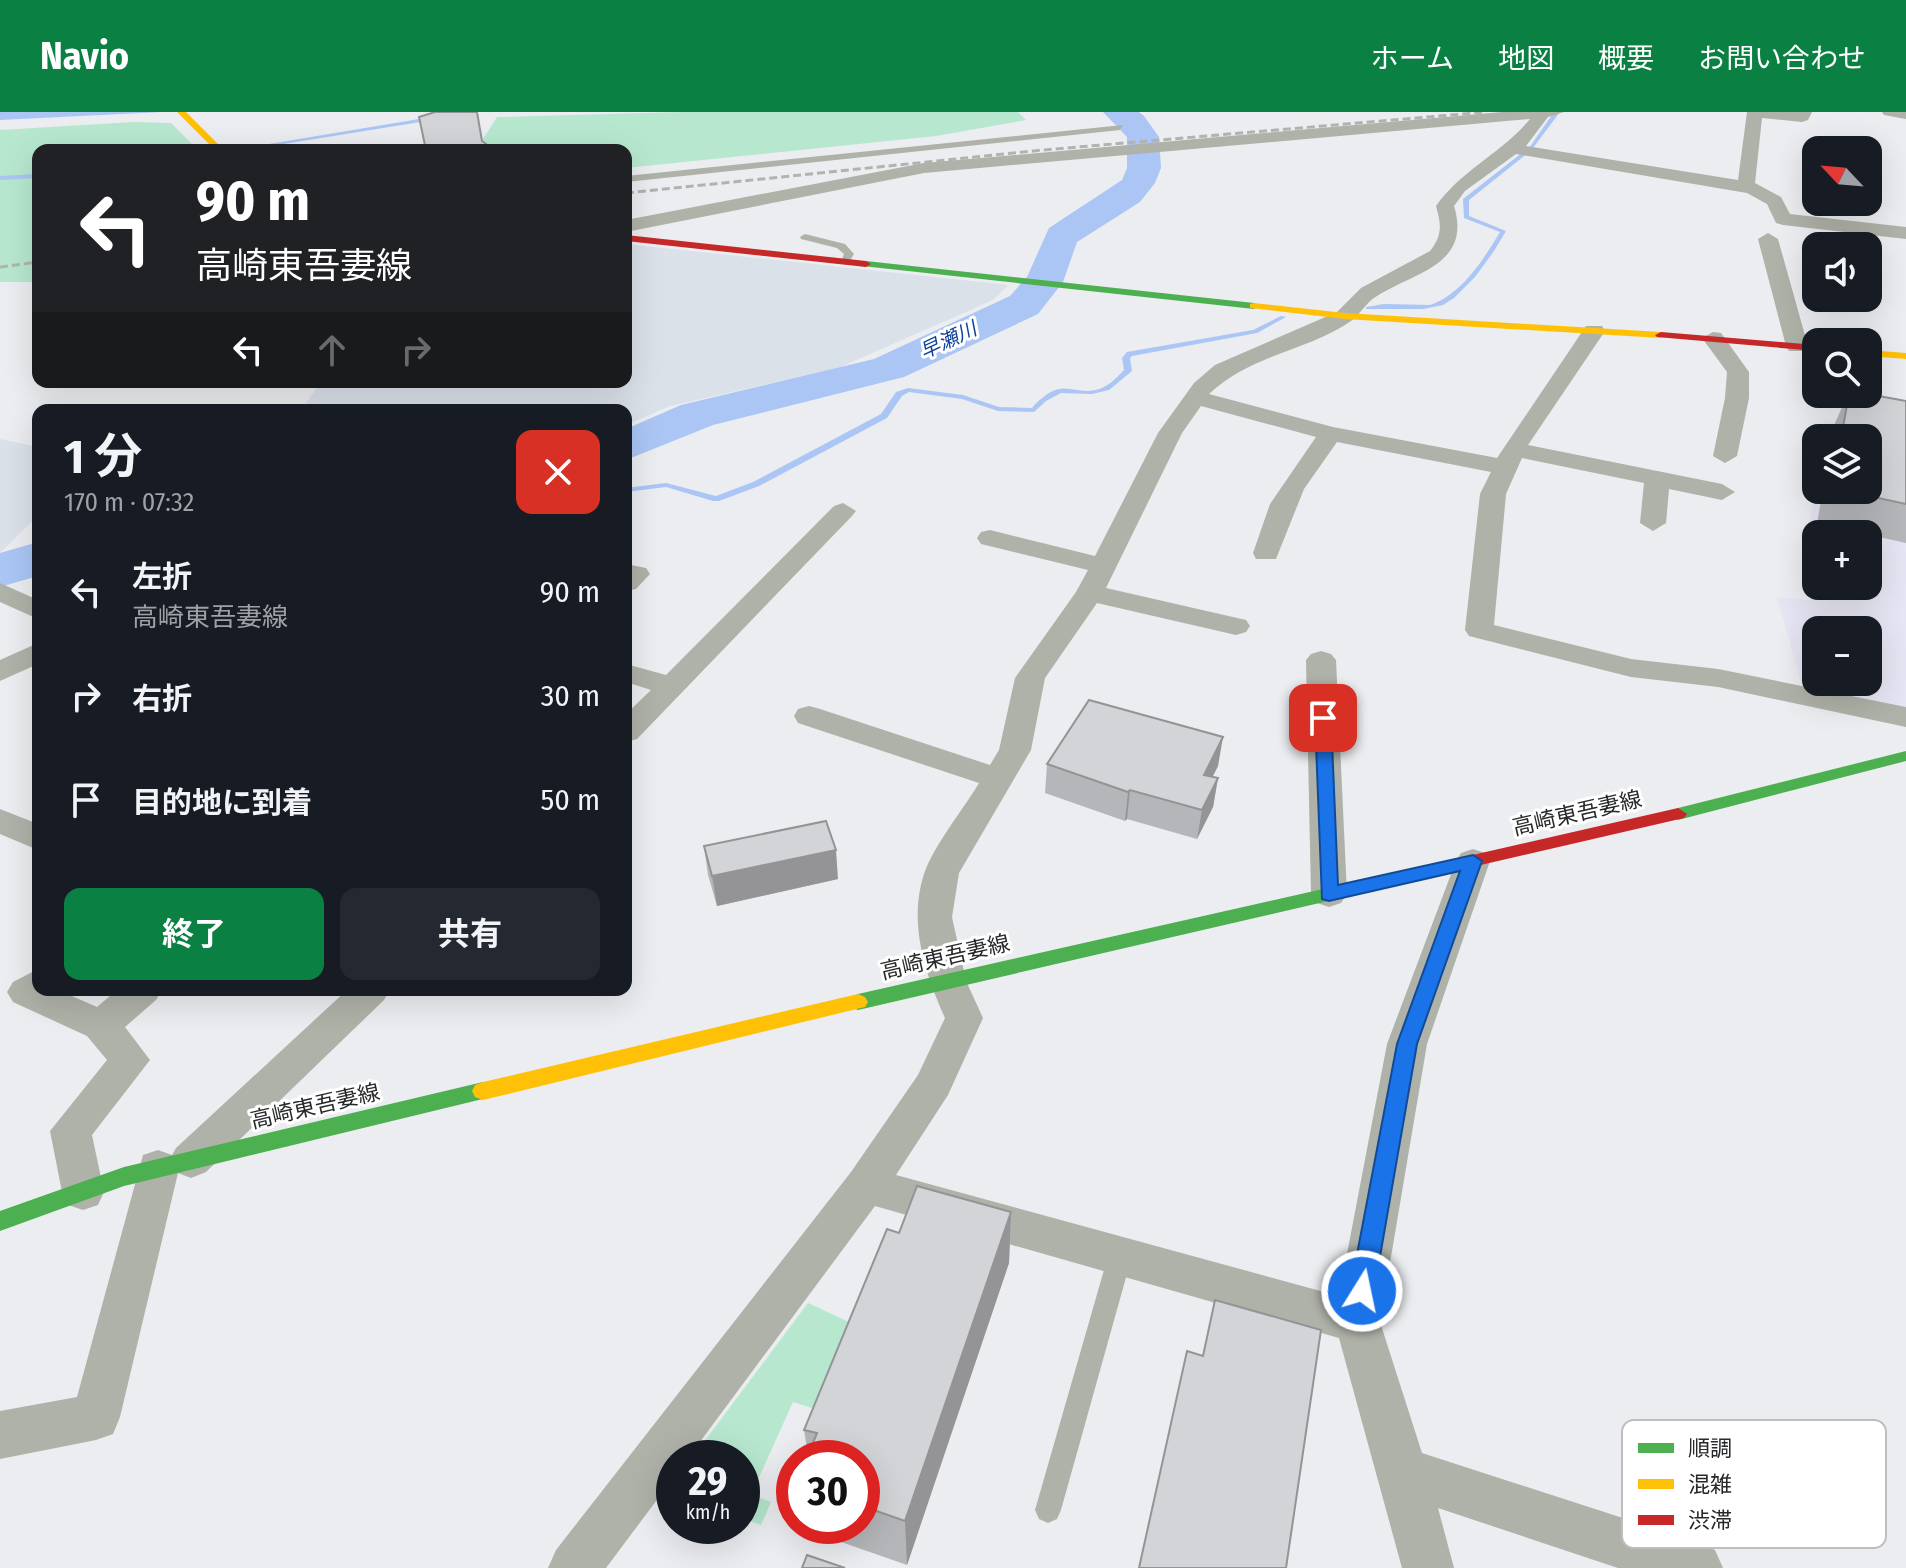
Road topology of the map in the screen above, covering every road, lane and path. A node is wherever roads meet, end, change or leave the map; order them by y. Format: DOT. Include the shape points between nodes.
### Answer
graph roads {
  1 [pos="1544,112"];
  2 [pos="1556,112"];
  3 [pos="1804,112"];
  4 [pos="1890,112"];
  5 [pos="183,114"];
  6 [pos="1906,114"];
  7 [pos="1120,127"];
  8 [pos="214,144"];
  9 [pos="1513,149"];
  10 [pos="852,155"];
  11 [pos="632,178"];
  12 [pos="867,179"];
  13 [pos="1746,187"];
  14 [pos="632,225"];
  15 [pos="1906,233"];
  16 [pos="805,237"];
  17 [pos="632,239"];
  18 [pos="1768,239"];
  19 [pos="845,260"];
  20 [pos="1345,316"];
  21 [pos="1594,331"];
  22 [pos="1802,336"];
  23 [pos="1713,338"];
  24 [pos="1802,347"];
  25 [pos="1882,354"];
  26 [pos="1906,356"];
  27 [pos="1195,397"];
  28 [pos="1331,434"];
  29 [pos="1725,456"];
  30 [pos="1509,458"];
  31 [pos="1657,479"];
  32 [pos="1722,492"];
  33 [pos="843,511"];
  34 [pos="1653,523"];
  35 [pos="990,538"];
  36 [pos="1266,553"];
  37 [pos="1097,579"];
  38 [pos="0,591"];
  39 [pos="32,608"];
  40 [pos="1236,626"];
  41 [pos="32,655"];
  42 [pos="1321,660"];
  43 [pos="0,672"];
  44 [pos="632,675"];
  45 [pos="672,686"];
  46 [pos="809,716"];
  47 [pos="1906,717"];
  48 [pos="632,726"];
  49 [pos="1906,756"];
  50 [pos="1000,779"];
  51 [pos="0,820"];
  52 [pos="32,835"];
  53 [pos="1473,861"];
  54 [pos="1329,894"];
  55 [pos="947,981"];
  56 [pos="35,996"];
  57 [pos="136,996"];
  58 [pos="364,996"];
  59 [pos="101,1025"];
  60 [pos="174,1164"];
  61 [pos="866,1185"];
  62 [pos="83,1192"];
  63 [pos="0,1221"];
  64 [pos="1120,1256"];
  65 [pos="1357,1322"];
  66 [pos="0,1435"];
  67 [pos="1403,1472"];
  68 [pos="1048,1510"];
  69 [pos="1622,1544"];
  70 [pos="1636,1548"];
  71 [pos="574,1568"];
  72 [pos="1428,1568"];
  73 [pos="1697,1568"];
  1 -- 2 [label="street"];
  1 -- 9 [label="street"];
  1 -- 12 [label="street" via="924,168"];
  3 -- 13 [label="street" via="1802,117 1755,112"];
  4 -- 6 [label="street"];
  5 -- 8 [label="street"];
  7 -- 10 [label="lane"];
  9 -- 13 [label="street"];
  9 -- 20 [label="street" via="1459,187 1445,206 1448,235 1427,264 1357,299"];
  10 -- 11 [label="lane"];
  10 -- 12 [label="lane"];
  12 -- 14 [label="street"];
  13 -- 15 [label="street" via="1775,201 1783,219"];
  16 -- 19 [label="lane" via="841,246 849,254"];
  17 -- 19 [label="street"];
  18 -- 22 [label="street"];
  19 -- 20 [label="street"];
  20 -- 21 [label="street"];
  20 -- 27 [label="street" via="1223,370"];
  21 -- 23 [label="street"];
  21 -- 30 [label="street"];
  23 -- 24 [label="street"];
  23 -- 29 [label="street" via="1738,372"];
  25 -- 26 [label="street"];
  27 -- 28 [label="street"];
  27 -- 37 [label="street" via="1170,433"];
  28 -- 30 [label="street"];
  28 -- 36 [label="street" via="1273,520"];
  30 -- 31 [label="street"];
  30 -- 47 [label="street" via="1493,494 1479,630 1631,668 1718,678"];
  31 -- 32 [label="street"];
  31 -- 34 [label="street"];
  33 -- 45 [label="street"];
  35 -- 37 [label="street"];
  37 -- 40 [label="street"];
  37 -- 50 [label="street" via="1030,678 1015,750"];
  38 -- 39 [label="street"];
  41 -- 43 [label="street"];
  42 -- 54 [label="street"];
  44 -- 45 [label="street"];
  45 -- 48 [label="street"];
  46 -- 50 [label="street"];
  49 -- 53 [label="street, 高崎東吾妻線"];
  50 -- 55 [label="street" via="942,873 934,917"];
  51 -- 52 [label="street"];
  53 -- 54 [label="street, 高崎東吾妻線"];
  53 -- 65 [label="street" via="1407,1044"];
  54 -- 55 [label="street, 高崎東吾妻線"];
  55 -- 60 [label="street, 高崎東吾妻線"];
  55 -- 61 [label="street" via="964,1018 934,1084"];
  56 -- 59 [label="street"];
  57 -- 59 [label="street"];
  58 -- 60 [label="street"];
  59 -- 62 [label="street" via="130,1060 71,1131"];
  60 -- 62 [label="street, 高崎東吾妻線"];
  60 -- 66 [label="street" via="96,1417"];
  61 -- 64 [label="street"];
  61 -- 71 [label="street"];
  62 -- 63 [label="street, 高崎東吾妻線"];
  64 -- 65 [label="street"];
  64 -- 68 [label="lane"];
  65 -- 67 [label="street"];
  67 -- 69 [label="street"];
  67 -- 72 [label="street"];
  70 -- 73 [label="street"];
}
